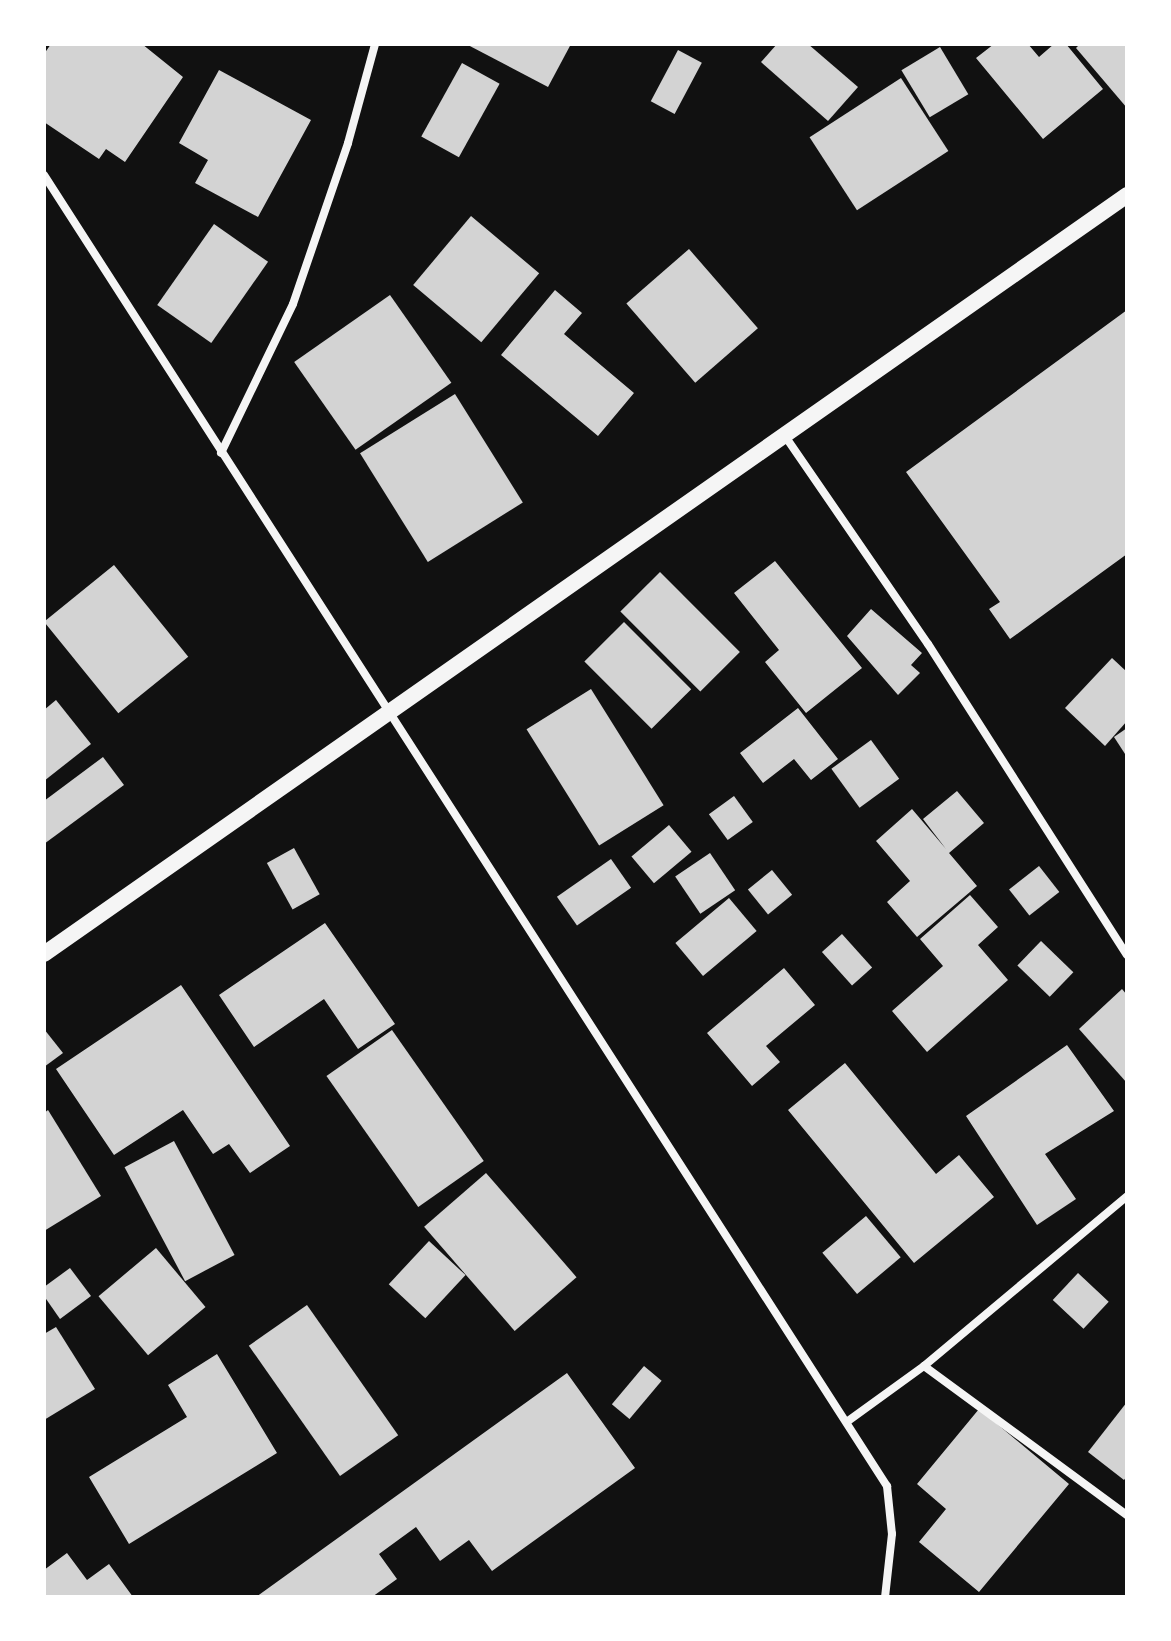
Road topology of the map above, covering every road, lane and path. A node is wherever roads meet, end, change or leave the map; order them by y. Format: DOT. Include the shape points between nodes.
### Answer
graph roads {
  1 [pos="375,44"];
  2 [pos="44,175"];
  3 [pos="1127,195"];
  4 [pos="785,436"];
  5 [pos="221,453"];
  6 [pos="388,717"];
  7 [pos="44,954"];
  8 [pos="1127,955"];
  9 [pos="1127,1196"];
  10 [pos="924,1366"];
  11 [pos="848,1421"];
  12 [pos="1127,1515"];
  13 [pos="885,1597"];
  1 -- 5 [label="street" via="348,143 293,304"];
  2 -- 5 [label="street"];
  3 -- 4 [label="main road"];
  4 -- 6 [label="main road"];
  4 -- 8 [label="street" via="928,644"];
  5 -- 6 [label="street"];
  6 -- 7 [label="main road"];
  6 -- 11 [label="street"];
  9 -- 10 [label="street"];
  10 -- 11 [label="street"];
  10 -- 12 [label="street"];
  11 -- 13 [label="street" via="887,1486 892,1534"];
}
